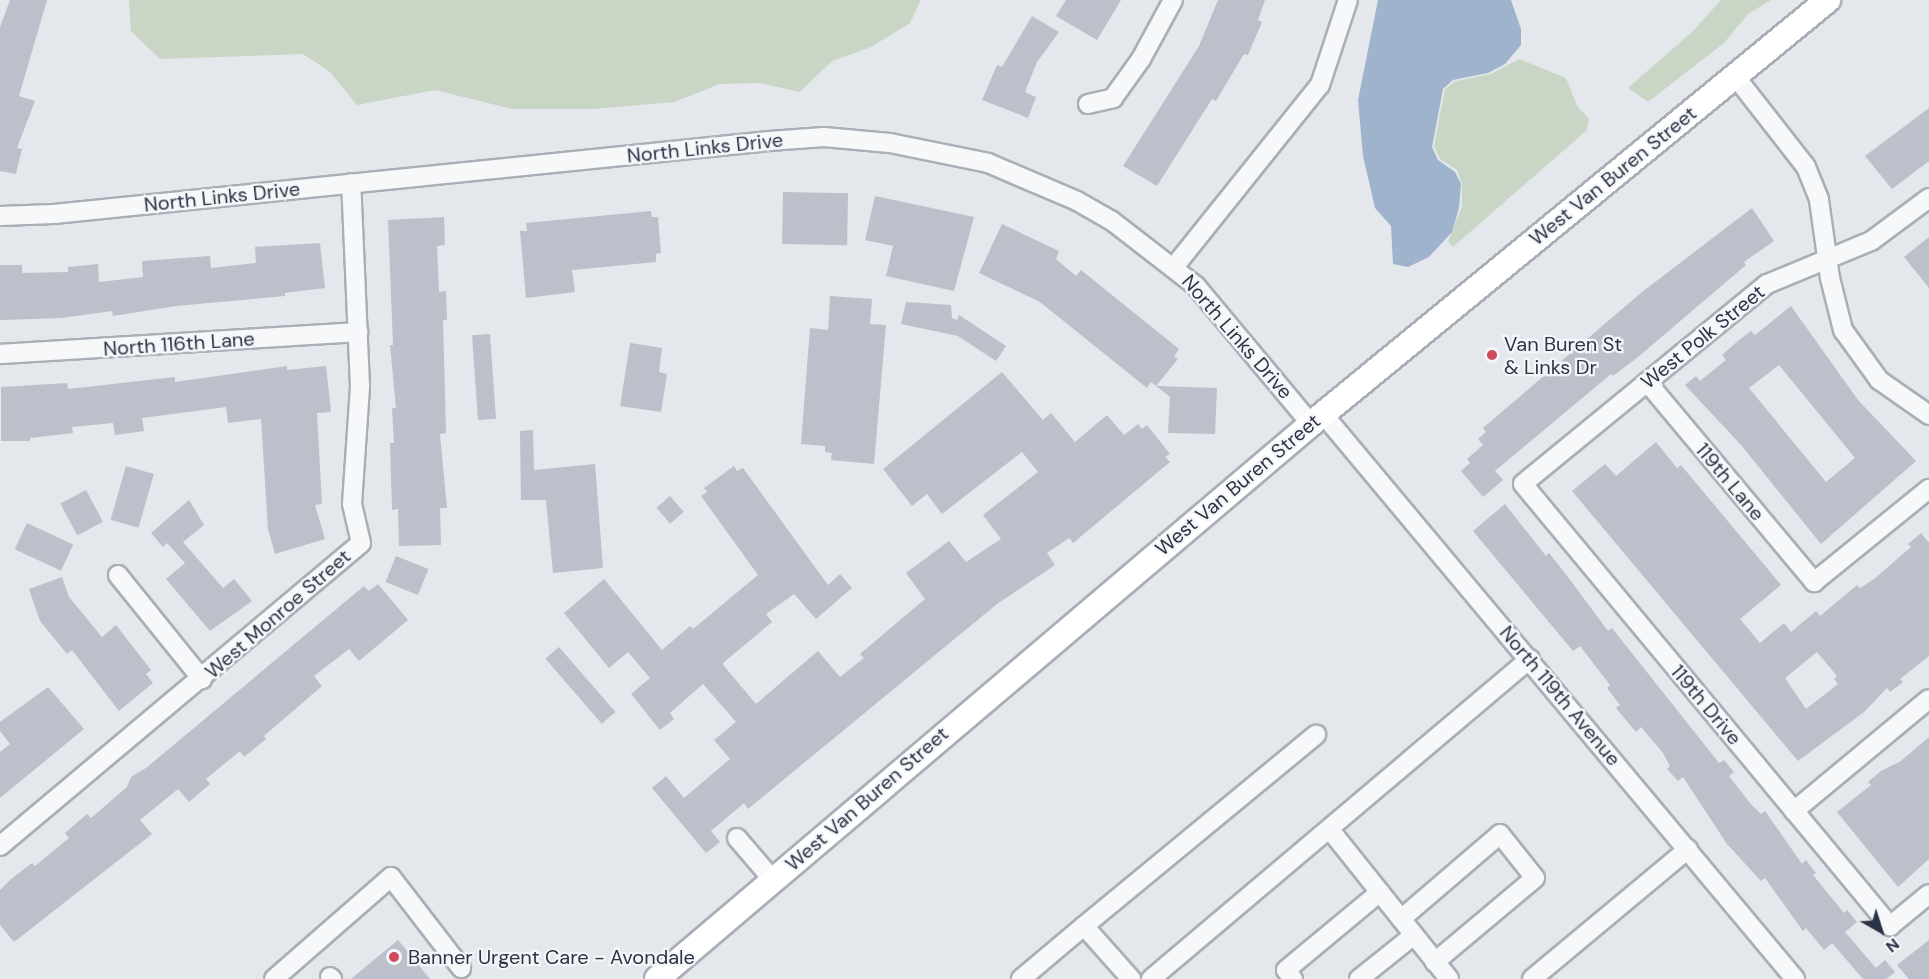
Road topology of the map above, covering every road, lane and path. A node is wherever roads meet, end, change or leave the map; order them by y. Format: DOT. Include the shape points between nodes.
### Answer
graph roads {
  1 [pos="1173,0"];
  2 [pos="1348,0"];
  3 [pos="1828,0"];
  4 [pos="1735,76"];
  5 [pos="1088,104"];
  6 [pos="351,183"];
  7 [pos="1929,198"];
  8 [pos="0,216"];
  9 [pos="1828,260"];
  10 [pos="1174,267"];
  11 [pos="358,332"];
  12 [pos="0,354"];
  13 [pos="1647,382"];
  14 [pos="1929,415"];
  15 [pos="1317,419"];
  16 [pos="1523,484"];
  17 [pos="1929,489"];
  18 [pos="118,575"];
  19 [pos="1530,660"];
  20 [pos="202,679"];
  21 [pos="1929,699"];
  22 [pos="1316,735"];
  23 [pos="1794,811"];
  24 [pos="1331,831"];
  25 [pos="737,838"];
  26 [pos="0,846"];
  27 [pos="1688,849"];
  28 [pos="773,880"];
  29 [pos="1380,892"];
  30 [pos="1929,894"];
  31 [pos="1401,919"];
  32 [pos="1084,926"];
  33 [pos="1414,935"];
  34 [pos="1435,962"];
  35 [pos="462,968"];
  36 [pos="274,979"];
  37 [pos="657,979"];
  38 [pos="1021,979"];
  39 [pos="1131,979"];
  40 [pos="1151,979"];
  41 [pos="1293,979"];
  42 [pos="1359,979"];
  43 [pos="1449,979"];
  44 [pos="1532,979"];
  45 [pos="1796,979"];
  1 -- 5 [label="street" via="1141,59 1113,98"];
  2 -- 10 [label="street" via="1320,85"];
  3 -- 4 [label="main road, West Van Buren Street"];
  4 -- 9 [label="street" via="1806,167 1819,200"];
  4 -- 15 [label="main road, West Van Buren Street"];
  6 -- 8 [label="street, North Links Drive" via="54,214"];
  6 -- 10 [label="street, North Links Drive" via="769,141 824,137 890,143 988,163 1067,196 1112,221"];
  6 -- 11 [label="street, West Monroe Street"];
  7 -- 9 [label="street, West Polk Street" via="1871,241"];
  9 -- 13 [label="street, West Polk Street" via="1767,284"];
  9 -- 14 [label="street" via="1843,330 1879,380"];
  10 -- 15 [label="street, North Links Drive"];
  11 -- 12 [label="street, North 116th Lane"];
  11 -- 20 [label="street, West Monroe Street" via="360,386 352,504 361,543"];
  13 -- 16 [label="street, West Polk Street"];
  13 -- 17 [label="street, 119th Lane" via="1814,582"];
  15 -- 19 [label="street, North 119th Avenue"];
  15 -- 28 [label="main road, West Van Buren Street"];
  16 -- 23 [label="street, 119th Drive"];
  18 -- 20 [label="street"];
  19 -- 24 [label="street"];
  19 -- 27 [label="street, North 119th Avenue"];
  20 -- 26 [label="street, West Monroe Street"];
  21 -- 23 [label="street"];
  22 -- 32 [label="street"];
  23 -- 30 [label="street, 119th Drive" via="1890,926"];
  24 -- 29 [label="street"];
  24 -- 40 [label="street"];
  25 -- 28 [label="street"];
  27 -- 44 [label="street"];
  27 -- 45 [label="street, North 119th Avenue"];
  28 -- 37 [label="main road, West Van Buren Street"];
  29 -- 31 [label="street"];
  29 -- 41 [label="street" via="1286,970"];
  31 -- 33 [label="street"];
  31 -- 34 [label="street" via="1500,834 1535,878"];
  32 -- 38 [label="street"];
  32 -- 39 [label="street"];
  33 -- 34 [label="street"];
  33 -- 42 [label="street"];
  34 -- 43 [label="street"];
  35 -- 36 [label="street" via="391,877"];
}
